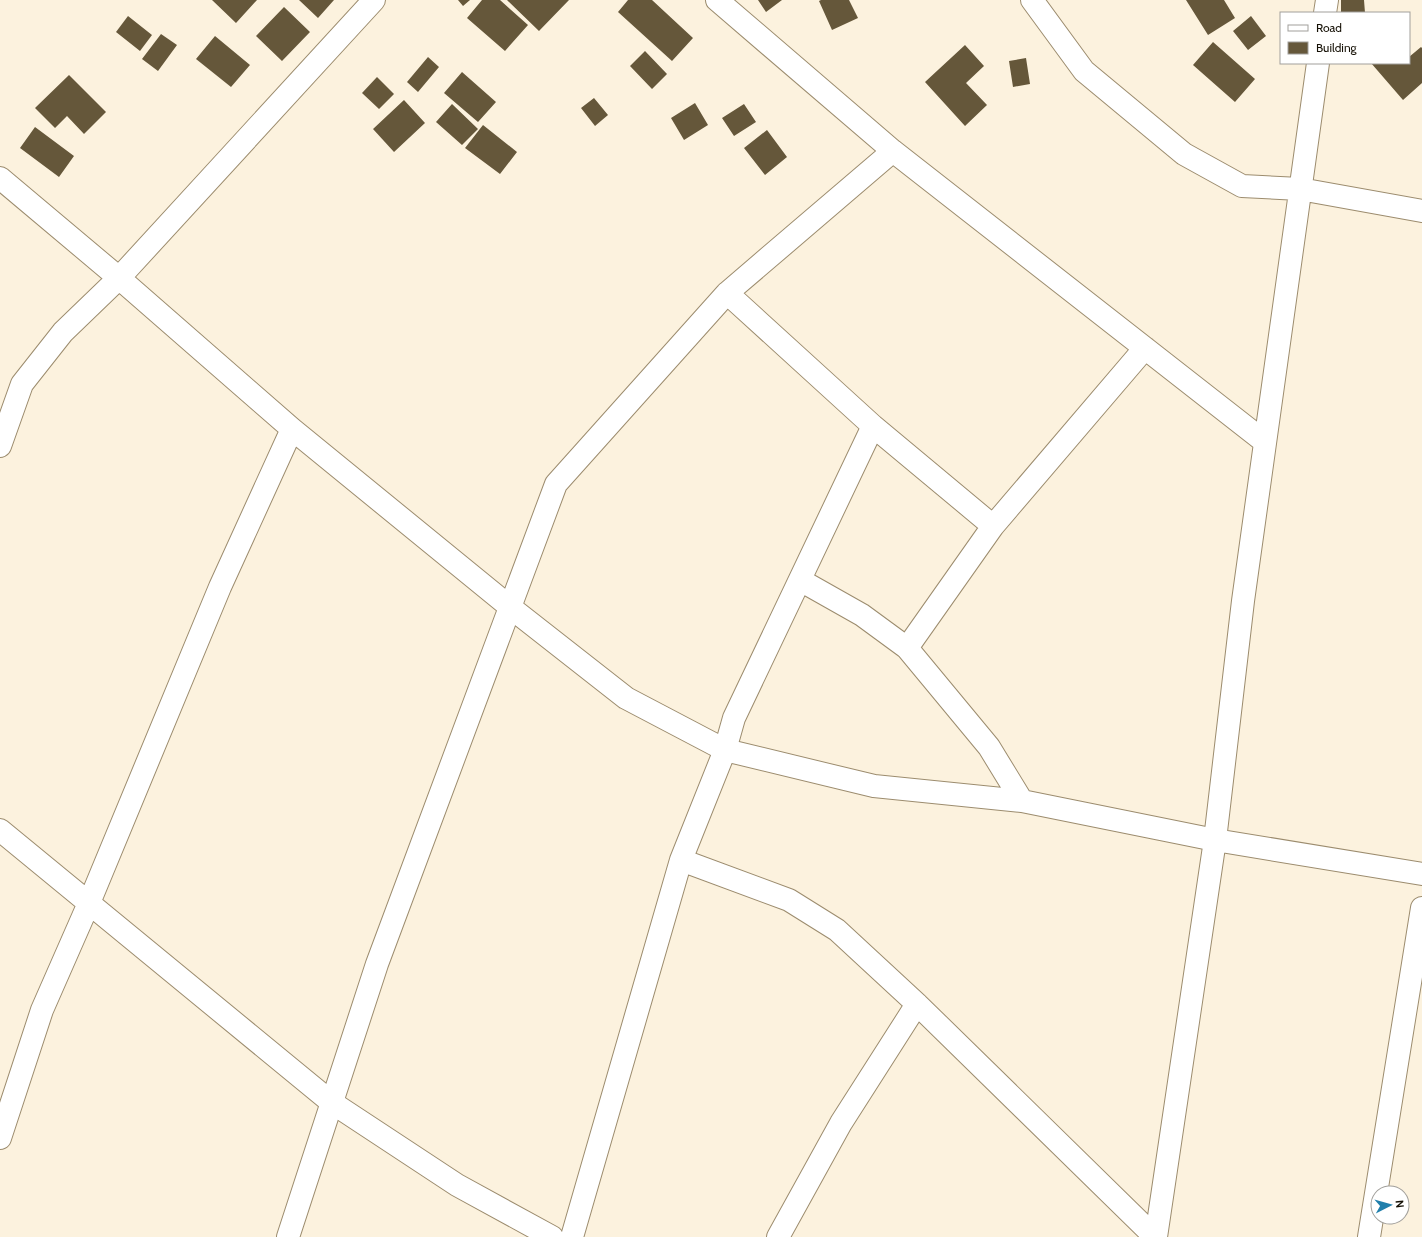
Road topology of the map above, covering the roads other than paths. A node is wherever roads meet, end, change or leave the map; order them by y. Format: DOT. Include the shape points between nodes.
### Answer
graph roads {
  1 [pos="374,0"];
  2 [pos="717,0"];
  3 [pos="1032,0"];
  4 [pos="1327,0"];
  5 [pos="1325,12"];
  6 [pos="1318,64"];
  7 [pos="893,151"];
  8 [pos="0,178"];
  9 [pos="1300,190"];
  10 [pos="1422,211"];
  11 [pos="119,278"];
  12 [pos="728,293"];
  13 [pos="1145,348"];
  14 [pos="873,426"];
  15 [pos="292,429"];
  16 [pos="1265,442"];
  17 [pos="0,446"];
  18 [pos="993,526"];
  19 [pos="800,580"];
  20 [pos="510,607"];
  21 [pos="907,648"];
  22 [pos="725,750"];
  23 [pos="1022,801"];
  24 [pos="0,830"];
  25 [pos="1215,840"];
  26 [pos="681,860"];
  27 [pos="1422,874"];
  28 [pos="89,903"];
  29 [pos="1422,908"];
  30 [pos="917,1004"];
  31 [pos="331,1102"];
  32 [pos="0,1138"];
  33 [pos="288,1237"];
  34 [pos="552,1237"];
  35 [pos="572,1237"];
  36 [pos="778,1237"];
  37 [pos="1156,1237"];
  38 [pos="1369,1237"];
  1 -- 11 [label="street"];
  2 -- 7 [label="street"];
  3 -- 9 [label="street" via="1084,71 1184,154 1242,186"];
  4 -- 5 [label="street"];
  6 -- 9 [label="street"];
  7 -- 12 [label="street"];
  7 -- 13 [label="street"];
  8 -- 11 [label="street"];
  9 -- 10 [label="street"];
  9 -- 16 [label="street"];
  11 -- 15 [label="street"];
  11 -- 17 [label="street" via="63,332 22,384"];
  12 -- 14 [label="street"];
  12 -- 20 [label="street" via="556,484"];
  13 -- 16 [label="street"];
  13 -- 18 [label="street"];
  14 -- 18 [label="street"];
  14 -- 19 [label="street"];
  15 -- 20 [label="street"];
  15 -- 28 [label="street" via="220,587"];
  16 -- 25 [label="street" via="1243,601"];
  18 -- 21 [label="street"];
  19 -- 21 [label="street" via="862,615"];
  19 -- 22 [label="street" via="734,718"];
  20 -- 22 [label="street" via="626,698"];
  20 -- 31 [label="street" via="377,964"];
  21 -- 23 [label="street" via="989,747"];
  22 -- 23 [label="street" via="874,786"];
  22 -- 26 [label="street"];
  23 -- 25 [label="street"];
  24 -- 28 [label="street"];
  25 -- 27 [label="street"];
  25 -- 37 [label="street"];
  26 -- 30 [label="street" via="790,900 837,930"];
  26 -- 35 [label="street"];
  28 -- 31 [label="street"];
  28 -- 32 [label="street" via="42,1010"];
  29 -- 38 [label="street"];
  30 -- 36 [label="street" via="841,1123"];
  30 -- 37 [label="street"];
  31 -- 33 [label="street"];
  31 -- 34 [label="street" via="457,1185"];
}
